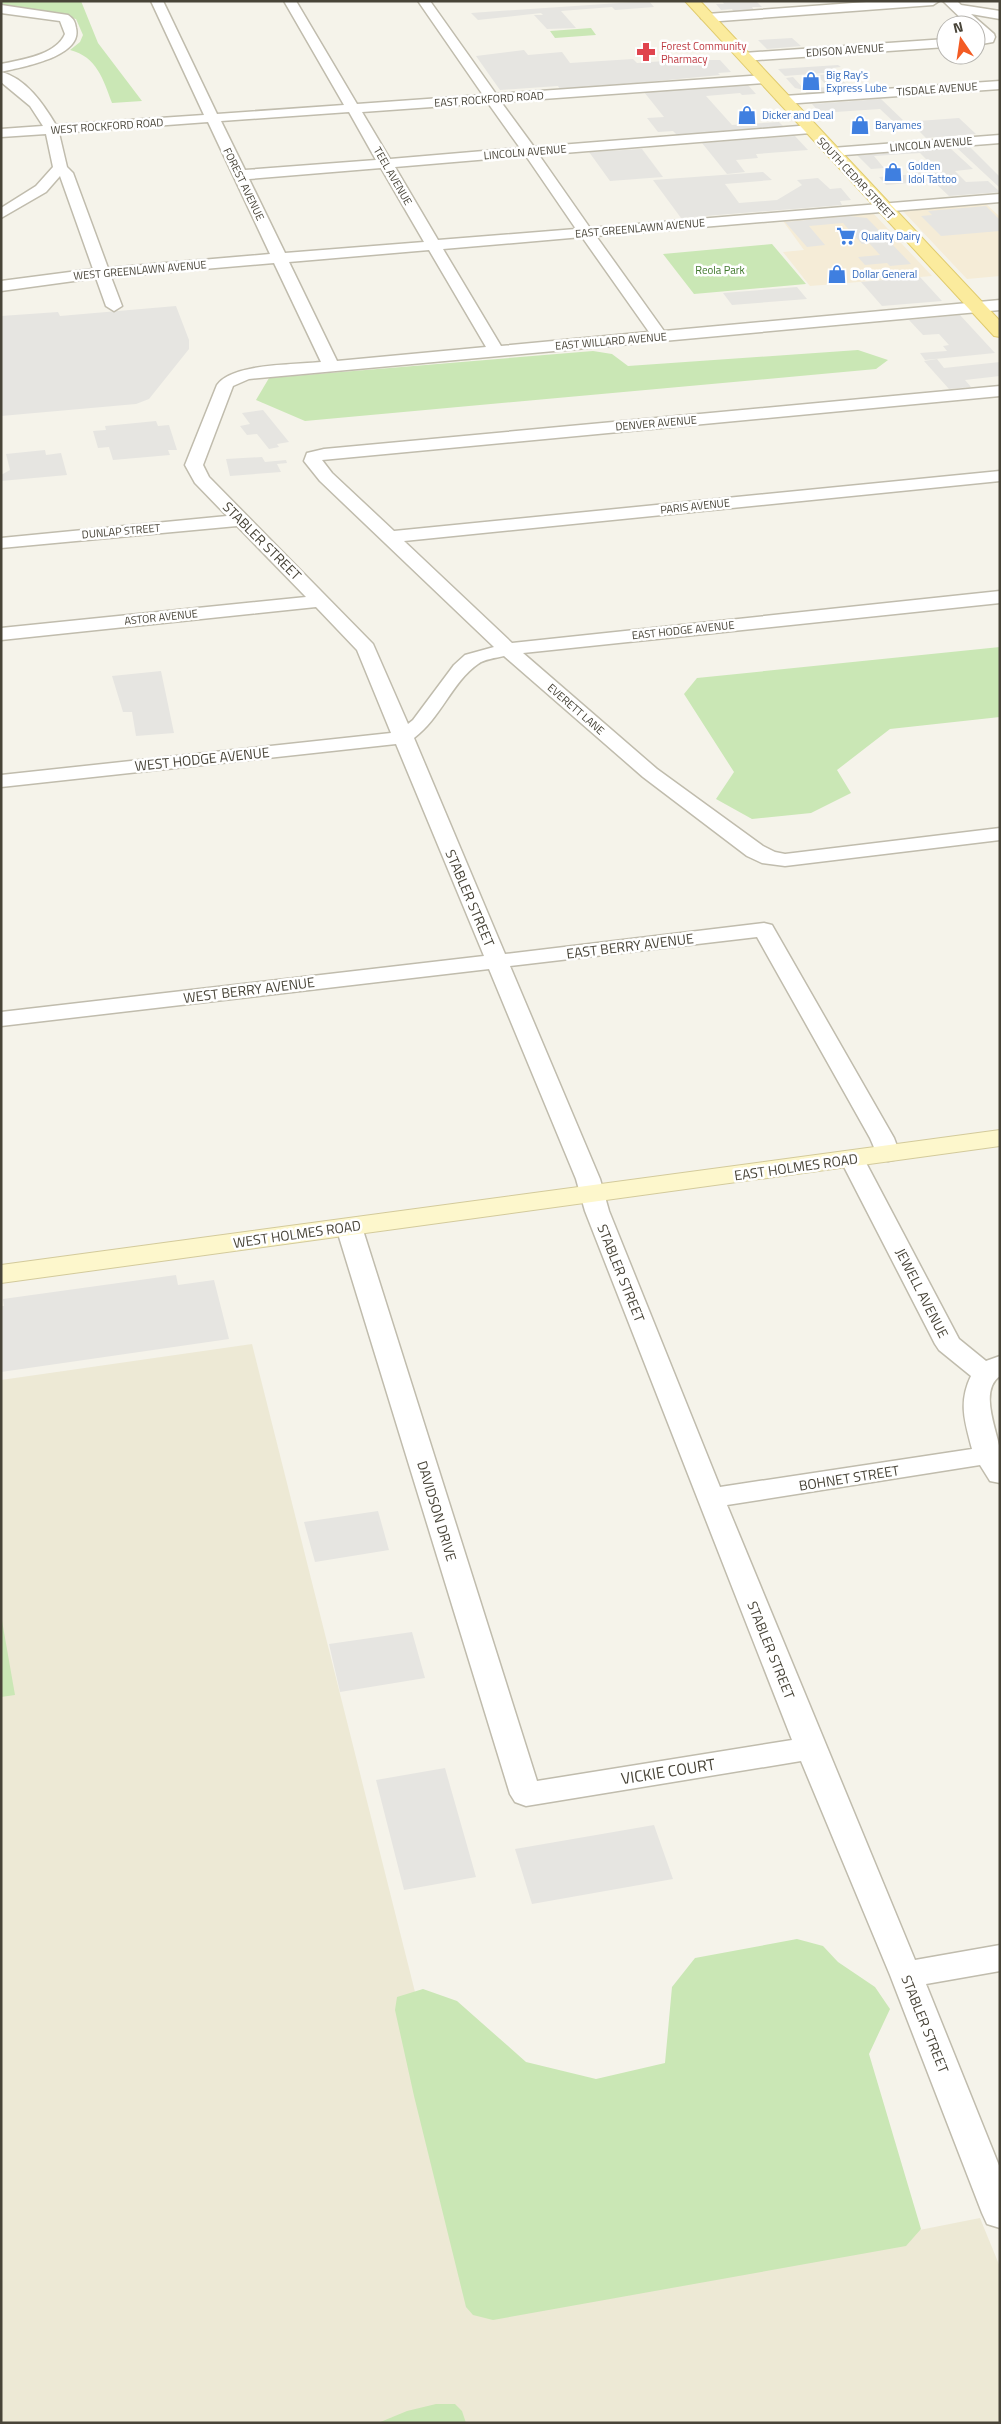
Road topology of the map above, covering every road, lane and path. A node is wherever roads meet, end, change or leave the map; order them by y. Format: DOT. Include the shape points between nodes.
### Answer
graph roads {
  1 [pos="157,1"];
  2 [pos="308,1"];
  3 [pos="424,1"];
  4 [pos="692,1"];
  5 [pos="933,1"];
  6 [pos="290,2"];
  7 [pos="953,4"];
  8 [pos="1,9"];
  9 [pos="963,15"];
  10 [pos="1000,15"];
  11 [pos="707,18"];
  12 [pos="1000,21"];
  13 [pos="986,34"];
  14 [pos="936,44"];
  15 [pos="744,57"];
  16 [pos="1,68"];
  17 [pos="1,76"];
  18 [pos="764,79"];
  19 [pos="998,87"];
  20 [pos="492,99"];
  21 [pos="784,100"];
  22 [pos="353,108"];
  23 [pos="213,119"];
  24 [pos="811,129"];
  25 [pos="52,130"];
  26 [pos="1,133"];
  27 [pos="1000,139"];
  28 [pos="530,152"];
  29 [pos="832,152"];
  30 [pos="386,163"];
  31 [pos="60,168"];
  32 [pos="240,175"];
  33 [pos="1000,198"];
  34 [pos="28,199"];
  35 [pos="76,202"];
  36 [pos="883,207"];
  37 [pos="1,214"];
  38 [pos="586,233"];
  39 [pos="434,245"];
  40 [pos="280,258"];
  41 [pos="101,273"];
  42 [pos="1,286"];
  43 [pos="1000,305"];
  44 [pos="114,306"];
  45 [pos="976,308"];
  46 [pos="1000,332"];
  47 [pos="659,336"];
  48 [pos="496,351"];
  49 [pos="331,366"];
  50 [pos="225,385"];
  51 [pos="1000,391"];
  52 [pos="313,457"];
  53 [pos="1000,476"];
  54 [pos="240,520"];
  55 [pos="391,537"];
  56 [pos="1,543"];
  57 [pos="1000,597"];
  58 [pos="322,601"];
  59 [pos="1,634"];
  60 [pos="507,649"];
  61 [pos="403,736"];
  62 [pos="1,781"];
  63 [pos="1000,834"];
  64 [pos="496,961"];
  65 [pos="1,1019"];
  66 [pos="1000,1138"];
  67 [pos="888,1154"];
  68 [pos="852,1159"];
  69 [pos="592,1194"];
  70 [pos="349,1227"];
  71 [pos="1,1274"];
  72 [pos="992,1369"];
  73 [pos="993,1464"];
  74 [pos="710,1498"];
  75 [pos="810,1748"];
  76 [pos="526,1794"];
  77 [pos="1000,1958"];
  78 [pos="906,1975"];
  79 [pos="1000,2213"];
  1 -- 23 [label="street, FOREST AVENUE"];
  2 -- 6 [label="street"];
  3 -- 20 [label="street"];
  4 -- 11 [label="main road, SOUTH CEDAR STREET"];
  5 -- 11 [label="street"];
  6 -- 22 [label="street, TEEL AVENUE"];
  7 -- 9 [label="street"];
  7 -- 10 [label="street"];
  8 -- 16 [label="street" via="64,18 68,21 71,36 66,45 54,52"];
  11 -- 15 [label="main road, SOUTH CEDAR STREET"];
  12 -- 13 [label="street"];
  14 -- 15 [label="street, EDISON AVENUE"];
  15 -- 18 [label="main road, SOUTH CEDAR STREET"];
  17 -- 25 [label="street" via="28,94 42,109"];
  18 -- 20 [label="street, EAST ROCKFORD ROAD"];
  18 -- 21 [label="main road, SOUTH CEDAR STREET"];
  19 -- 21 [label="street, TISDALE AVENUE"];
  20 -- 22 [label="street, EAST ROCKFORD ROAD"];
  20 -- 28 [label="street"];
  21 -- 24 [label="main road, SOUTH CEDAR STREET"];
  22 -- 23 [label="street, EAST ROCKFORD ROAD"];
  22 -- 30 [label="street, TEEL AVENUE"];
  23 -- 25 [label="street, WEST ROCKFORD ROAD"];
  23 -- 32 [label="street, FOREST AVENUE"];
  24 -- 28 [label="street, LINCOLN AVENUE"];
  24 -- 29 [label="main road, SOUTH CEDAR STREET"];
  25 -- 26 [label="street, WEST ROCKFORD ROAD"];
  25 -- 31 [label="street"];
  27 -- 29 [label="street, LINCOLN AVENUE"];
  28 -- 30 [label="street, LINCOLN AVENUE"];
  28 -- 38 [label="street"];
  29 -- 36 [label="main road, SOUTH CEDAR STREET"];
  30 -- 32 [label="street, LINCOLN AVENUE"];
  30 -- 39 [label="street, TEEL AVENUE"];
  31 -- 34 [label="street"];
  31 -- 35 [label="street" via="66,173"];
  32 -- 40 [label="street, FOREST AVENUE"];
  33 -- 36 [label="street, EAST GREENLAWN AVENUE"];
  34 -- 35 [label="street" via="53,198"];
  34 -- 37 [label="street"];
  35 -- 41 [label="street"];
  36 -- 38 [label="street, EAST GREENLAWN AVENUE"];
  36 -- 45 [label="main road, SOUTH CEDAR STREET"];
  38 -- 39 [label="street, EAST GREENLAWN AVENUE"];
  38 -- 47 [label="street"];
  39 -- 40 [label="street, EAST GREENLAWN AVENUE"];
  39 -- 48 [label="street, TEEL AVENUE"];
  40 -- 41 [label="street, WEST GREENLAWN AVENUE"];
  40 -- 49 [label="street, FOREST AVENUE"];
  41 -- 42 [label="street, WEST GREENLAWN AVENUE"];
  41 -- 44 [label="street"];
  43 -- 45 [label="street, EAST WILLARD AVENUE"];
  45 -- 46 [label="main road, SOUTH CEDAR STREET"];
  45 -- 47 [label="street, EAST WILLARD AVENUE"];
  47 -- 48 [label="street, EAST WILLARD AVENUE"];
  48 -- 49 [label="street, EAST WILLARD AVENUE"];
  49 -- 50 [label="street, EAST WILLARD AVENUE" via="247,374 229,380"];
  50 -- 54 [label="street, STABLER STREET" via="194,465 201,479"];
  51 -- 52 [label="street, DENVER AVENUE"];
  52 -- 55 [label="street, EVERETT LANE" via="326,477"];
  53 -- 55 [label="street, PARIS AVENUE"];
  54 -- 56 [label="street, DUNLAP STREET"];
  54 -- 58 [label="street, STABLER STREET"];
  55 -- 60 [label="street, EVERETT LANE"];
  57 -- 60 [label="street, EAST HODGE AVENUE"];
  58 -- 59 [label="street, ASTOR AVENUE"];
  58 -- 61 [label="street, STABLER STREET" via="366,648"];
  60 -- 61 [label="street, EAST HODGE AVENUE" via="472,659 420,724"];
  60 -- 63 [label="street, EVERETT LANE" via="650,773 755,851 770,858 785,860"];
  61 -- 62 [label="street, WEST HODGE AVENUE"];
  61 -- 64 [label="street, STABLER STREET"];
  64 -- 65 [label="street, WEST BERRY AVENUE"];
  64 -- 67 [label="street, EAST BERRY AVENUE" via="764,930"];
  64 -- 69 [label="street, STABLER STREET"];
  66 -- 67 [label="street, EAST HOLMES ROAD"];
  67 -- 68 [label="street, EAST HOLMES ROAD"];
  68 -- 69 [label="street, EAST HOLMES ROAD"];
  68 -- 72 [label="street, JEWELL AVENUE" via="948,1344"];
  69 -- 70 [label="street, WEST HOLMES ROAD"];
  69 -- 74 [label="street, STABLER STREET"];
  70 -- 71 [label="street, WEST HOLMES ROAD"];
  70 -- 76 [label="street, DAVIDSON DRIVE"];
  72 -- 73 [label="street, JEWELL AVENUE" via="977,1391 977,1416"];
  73 -- 74 [label="street, BOHNET STREET" via="958,1461"];
  74 -- 75 [label="street, STABLER STREET"];
  75 -- 76 [label="street, VICKIE COURT"];
  75 -- 78 [label="street, STABLER STREET"];
  77 -- 78 [label="street"];
  78 -- 79 [label="street, STABLER STREET"];
}
